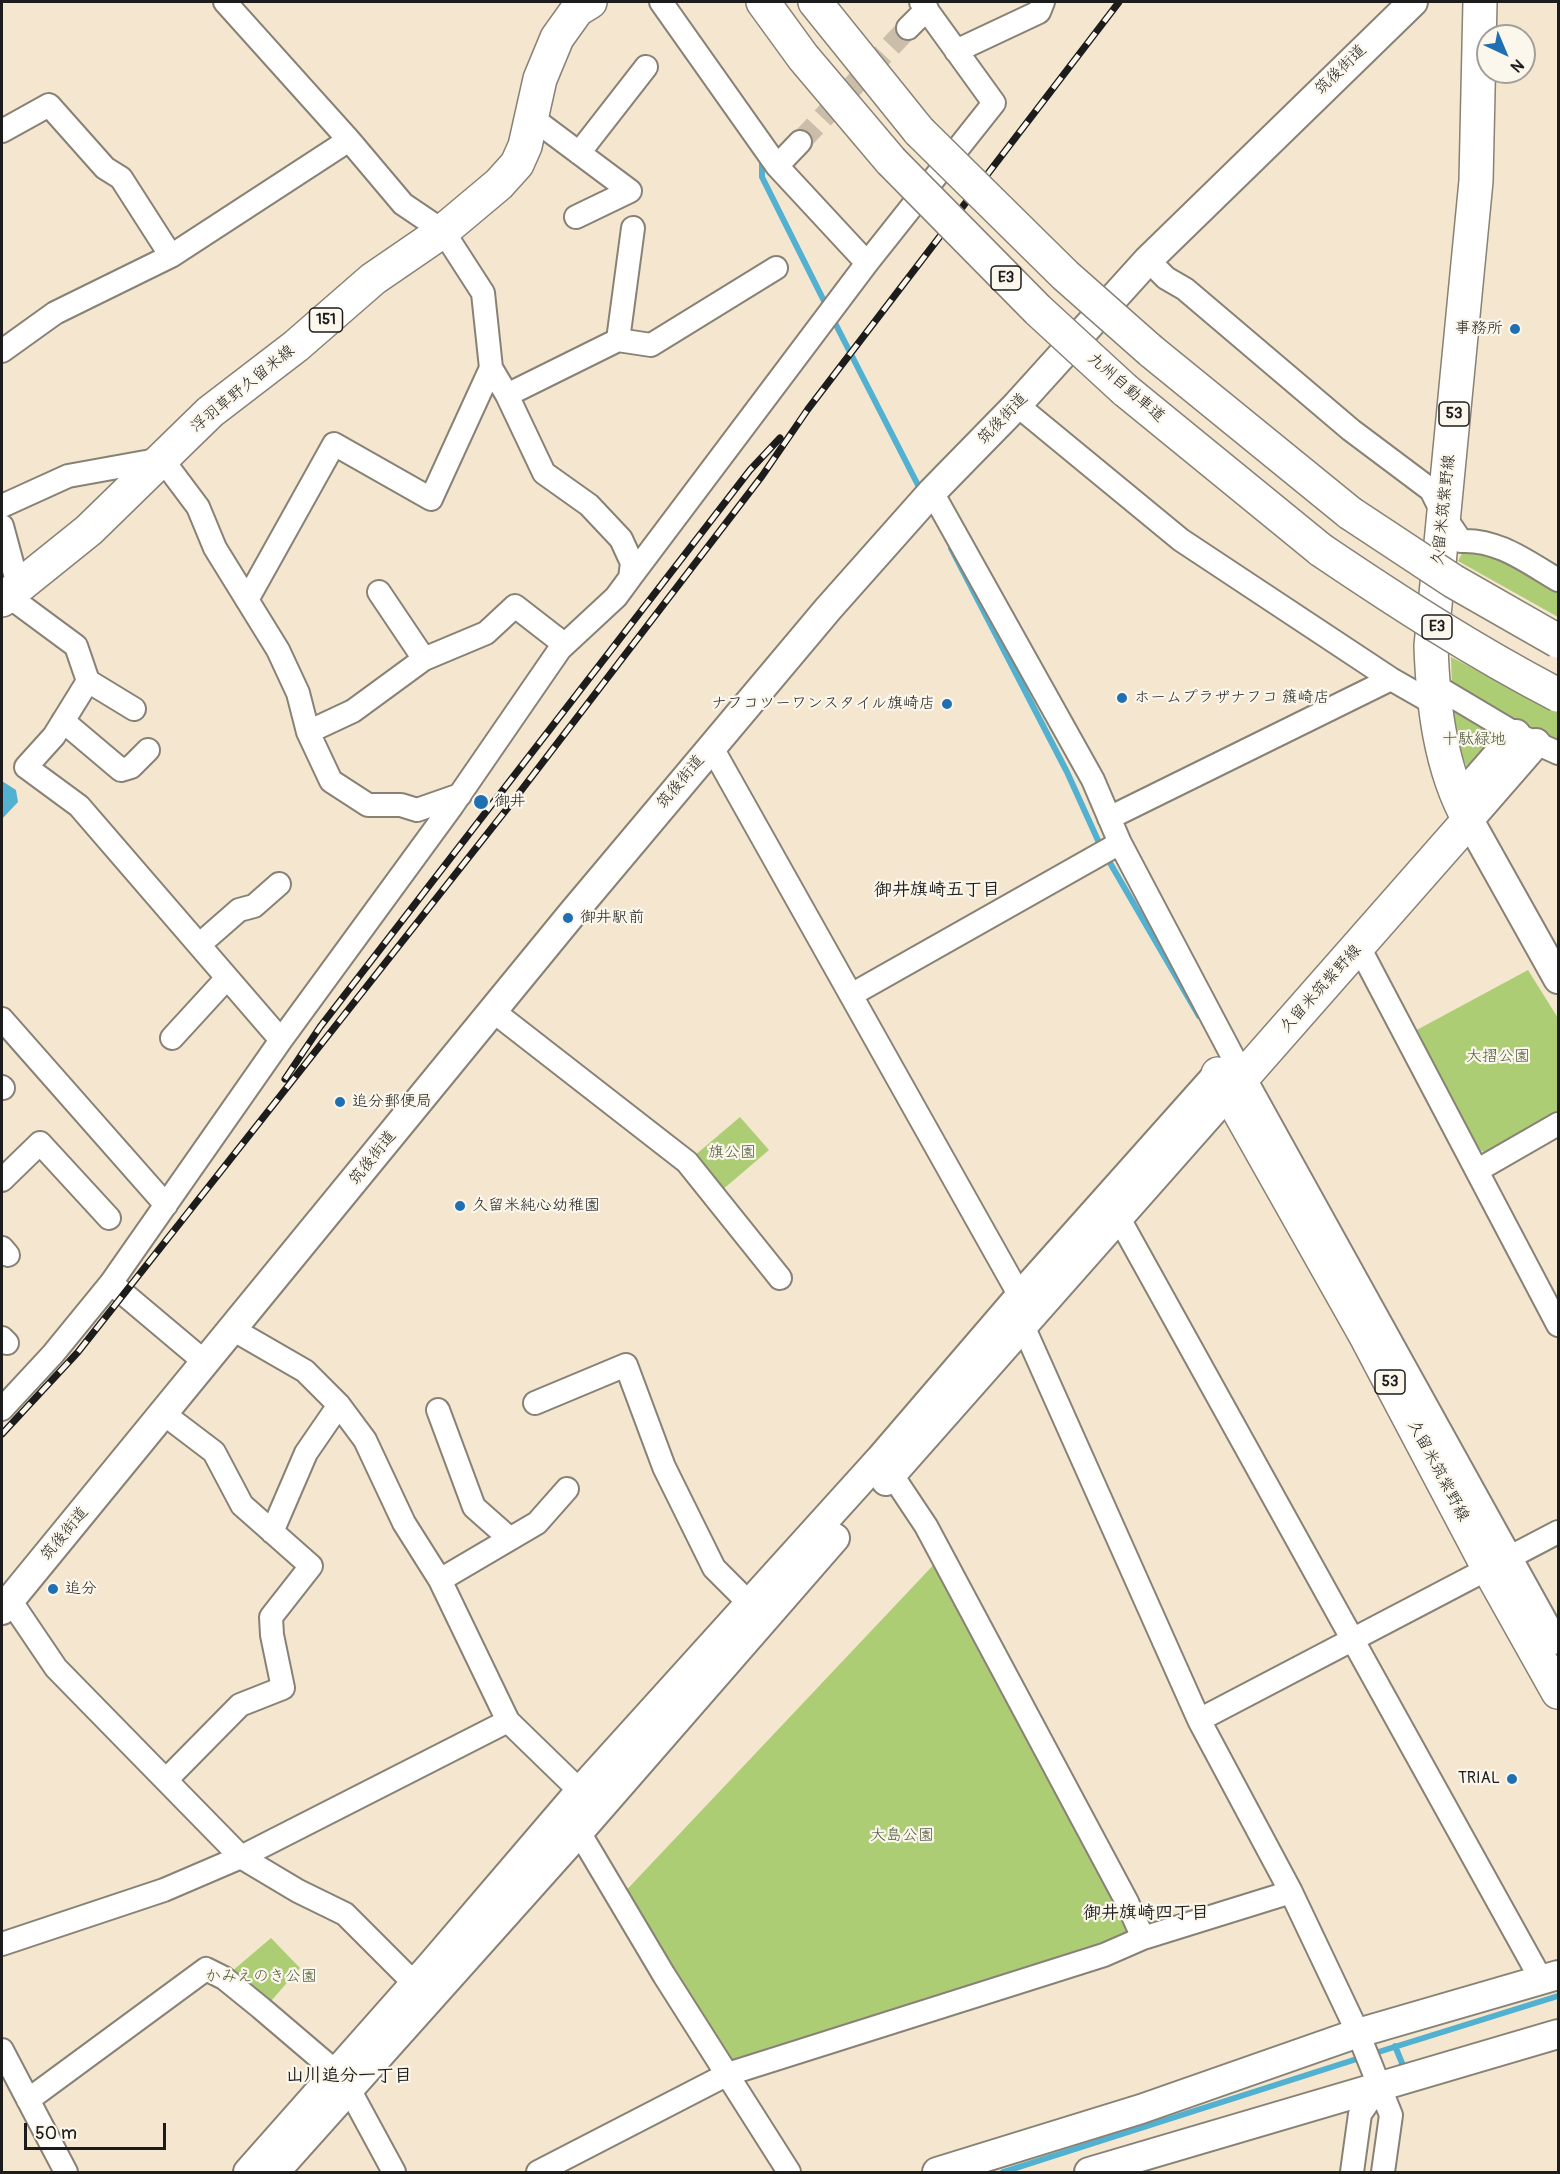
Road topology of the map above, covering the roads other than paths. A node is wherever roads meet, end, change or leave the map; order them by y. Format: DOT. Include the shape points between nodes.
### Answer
graph roads {
  1 [pos="225,2"];
  2 [pos="661,2"];
  3 [pos="763,2"];
  4 [pos="815,2"];
  5 [pos="1043,2"];
  6 [pos="1413,2"];
  7 [pos="1480,2"];
  8 [pos="578,4"];
  9 [pos="924,5"];
  10 [pos="908,28"];
  11 [pos="956,51"];
  12 [pos="646,67"];
  13 [pos="531,117"];
  14 [pos="2,131"];
  15 [pos="349,140"];
  16 [pos="800,142"];
  17 [pos="579,153"];
  18 [pos="777,166"];
  19 [pos="576,217"];
  20 [pos="633,228"];
  21 [pos="442,231"];
  22 [pos="171,256"];
  23 [pos="1148,260"];
  24 [pos="867,262"];
  25 [pos="776,268"];
  26 [pos="618,339"];
  27 [pos="2,351"];
  28 [pos="491,368"];
  29 [pos="507,395"];
  30 [pos="1017,405"];
  31 [pos="162,459"];
  32 [pos="927,497"];
  33 [pos="2,506"];
  34 [pos="1444,516"];
  35 [pos="2,526"];
  36 [pos="630,578"];
  37 [pos="1558,580"];
  38 [pos="379,592"];
  39 [pos="9,595"];
  40 [pos="247,600"];
  41 [pos="1558,641"];
  42 [pos="564,644"];
  43 [pos="424,659"];
  44 [pos="1391,679"];
  45 [pos="88,681"];
  46 [pos="1433,693"];
  47 [pos="1558,695"];
  48 [pos="134,709"];
  49 [pos="63,721"];
  50 [pos="308,732"];
  51 [pos="1537,743"];
  52 [pos="711,746"];
  53 [pos="148,750"];
  54 [pos="460,795"];
  55 [pos="1463,810"];
  56 [pos="1109,818"];
  57 [pos="1120,843"];
  58 [pos="279,884"];
  59 [pos="199,945"];
  60 [pos="1359,947"];
  61 [pos="227,978"];
  62 [pos="1558,979"];
  63 [pos="851,995"];
  64 [pos="493,1011"];
  65 [pos="2,1019"];
  66 [pos="172,1038"];
  67 [pos="281,1040"];
  68 [pos="1231,1075"];
  69 [pos="1558,1124"];
  70 [pos="1478,1170"];
  71 [pos="2,1180"];
  72 [pos="166,1205"];
  73 [pos="1114,1208"];
  74 [pos="109,1218"];
  75 [pos="780,1278"];
  76 [pos="111,1283"];
  77 [pos="1020,1296"];
  78 [pos="1558,1325"];
  79 [pos="1023,1328"];
  80 [pos="234,1330"];
  81 [pos="206,1363"];
  82 [pos="535,1403"];
  83 [pos="339,1404"];
  84 [pos="2,1409"];
  85 [pos="438,1410"];
  86 [pos="164,1414"];
  87 [pos="892,1475"];
  88 [pos="567,1490"];
  89 [pos="272,1532"];
  90 [pos="1558,1532"];
  91 [pos="509,1538"];
  92 [pos="1500,1563"];
  93 [pos="440,1580"];
  94 [pos="750,1604"];
  95 [pos="6,1605"];
  96 [pos="1353,1640"];
  97 [pos="1558,1643"];
  98 [pos="1558,1692"];
  99 [pos="1199,1720"];
  100 [pos="508,1721"];
  101 [pos="166,1780"];
  102 [pos="580,1791"];
  103 [pos="579,1832"];
  104 [pos="241,1857"];
  105 [pos="1291,1892"];
  106 [pos="1143,1938"];
  107 [pos="2,1944"];
  108 [pos="1550,1978"];
  109 [pos="415,1984"];
  110 [pos="1358,2033"];
  111 [pos="1558,2034"];
  112 [pos="2,2050"];
  113 [pos="728,2074"];
  114 [pos="342,2081"];
  115 [pos="1378,2088"];
  116 [pos="28,2100"];
  117 [pos="66,2172"];
  118 [pos="248,2172"];
  119 [pos="275,2172"];
  120 [pos="394,2172"];
  121 [pos="538,2172"];
  122 [pos="789,2172"];
  123 [pos="937,2172"];
  124 [pos="1089,2172"];
  125 [pos="1352,2172"];
  126 [pos="1383,2172"];
  1 -- 15 [label="street"];
  2 -- 18 [label="street"];
  3 -- 47 [label="main road, 九州自動車道 / E3, bridge" via="803,57 891,162 1038,310 1125,390 1321,550 1421,618"];
  4 -- 41 [label="main road, bridge" via="919,131 1065,275 1151,351 1350,513 1453,581"];
  5 -- 11 [label="street" via="1039,12"];
  6 -- 23 [label="street, 筑後街道"];
  7 -- 34 [label="main road, 久留米筑紫野線 / 53" via="1476,181"];
  8 -- 13 [label="main road, 浮羽草野久留米線 / 151" via="544,69"];
  9 -- 10 [label="street"];
  9 -- 11 [label="street"];
  11 -- 24 [label="street" via="994,103"];
  12 -- 17 [label="street"];
  13 -- 17 [label="street"];
  13 -- 21 [label="main road, 浮羽草野久留米線 / 151" via="517,164"];
  14 -- 22 [label="street" via="49,105 105,168 121,178"];
  15 -- 21 [label="street" via="403,204"];
  15 -- 22 [label="street"];
  16 -- 18 [label="street"];
  17 -- 19 [label="street" via="630,192"];
  18 -- 24 [label="street"];
  20 -- 26 [label="street"];
  21 -- 28 [label="street" via="483,293"];
  21 -- 31 [label="main road, 浮羽草野久留米線 / 151" via="373,279 296,346 210,412"];
  22 -- 27 [label="street" via="55,313"];
  23 -- 30 [label="street, 筑後街道"];
  23 -- 34 [label="street" via="1351,430 1431,490"];
  24 -- 36 [label="street"];
  25 -- 26 [label="street" via="651,345"];
  26 -- 29 [label="street"];
  28 -- 29 [label="street"];
  28 -- 40 [label="street" via="431,499 334,444"];
  29 -- 36 [label="street" via="544,473 589,505 621,539 632,562"];
  30 -- 32 [label="street, 筑後街道"];
  30 -- 44 [label="street" via="1181,540"];
  31 -- 33 [label="street" via="68,476"];
  31 -- 39 [label="main road, 浮羽草野久留米線 / 151" via="88,530"];
  31 -- 40 [label="street" via="198,507 215,548"];
  32 -- 52 [label="street, 筑後街道"];
  32 -- 56 [label="street" via="1093,780"];
  34 -- 37 [label="street" via="1461,541 1480,540 1497,545"];
  34 -- 46 [label="main road, 久留米筑紫野線 / 53" via="1431,646"];
  35 -- 39 [label="street"];
  36 -- 42 [label="street" via="616,597"];
  38 -- 43 [label="street"];
  39 -- 45 [label="street" via="76,646"];
  40 -- 50 [label="street" via="278,650 298,693"];
  42 -- 43 [label="street" via="515,606 486,633"];
  42 -- 54 [label="street"];
  43 -- 50 [label="street" via="353,711"];
  44 -- 46 [label="street"];
  44 -- 56 [label="street"];
  45 -- 48 [label="street"];
  45 -- 49 [label="street"];
  46 -- 51 [label="street"];
  46 -- 55 [label="main road, 久留米筑紫野線 / 53"];
  49 -- 53 [label="street" via="121,770 131,767"];
  49 -- 59 [label="street" via="26,767 79,807"];
  50 -- 54 [label="street" via="331,781 368,805 417,810"];
  51 -- 55 [label="street"];
  52 -- 63 [label="street"];
  52 -- 64 [label="street, 筑後街道"];
  54 -- 67 [label="street"];
  55 -- 60 [label="main road, 久留米筑紫野線"];
  55 -- 62 [label="street"];
  55 -- 68 [label="main road, 久留米筑紫野線" via="1349,928"];
  56 -- 57 [label="street"];
  57 -- 63 [label="street"];
  57 -- 68 [label="street"];
  58 -- 59 [label="street" via="254,906 239,910"];
  59 -- 61 [label="street"];
  60 -- 68 [label="main road, 久留米筑紫野線"];
  60 -- 70 [label="street"];
  61 -- 66 [label="street"];
  61 -- 67 [label="street"];
  63 -- 77 [label="street"];
  64 -- 75 [label="street" via="687,1162"];
  64 -- 80 [label="street, 筑後街道"];
  65 -- 72 [label="street"];
  67 -- 72 [label="street"];
  68 -- 73 [label="street"];
  68 -- 92 [label="main road, 久留米筑紫野線 / 53" via="1367,1338"];
  69 -- 70 [label="street"];
  70 -- 78 [label="street"];
  71 -- 74 [label="street" via="40,1143"];
  72 -- 76 [label="street"];
  73 -- 77 [label="street"];
  73 -- 79 [label="street"];
  73 -- 96 [label="street"];
  76 -- 81 [label="street"];
  76 -- 84 [label="street"];
  77 -- 79 [label="street"];
  77 -- 94 [label="street"];
  79 -- 87 [label="street"];
  79 -- 99 [label="street"];
  80 -- 81 [label="street, 筑後街道"];
  80 -- 83 [label="street" via="305,1371"];
  81 -- 86 [label="street, 筑後街道"];
  82 -- 94 [label="street" via="626,1365 664,1467 714,1568"];
  83 -- 89 [label="street" via="306,1453"];
  83 -- 93 [label="street" via="365,1440 404,1523"];
  85 -- 91 [label="street" via="474,1507"];
  86 -- 89 [label="street" via="214,1452 242,1505"];
  86 -- 95 [label="street, 筑後街道"];
  87 -- 103 [label="street"];
  87 -- 106 [label="street" via="926,1526"];
  88 -- 91 [label="street" via="537,1523"];
  89 -- 101 [label="street" via="311,1566 271,1617 283,1688 240,1706"];
  90 -- 92 [label="street"];
  91 -- 93 [label="street"];
  92 -- 96 [label="street"];
  92 -- 97 [label="street"];
  92 -- 98 [label="main road, 久留米筑紫野線 / 53"];
  93 -- 100 [label="street"];
  94 -- 102 [label="street"];
  95 -- 101 [label="street" via="56,1668"];
  96 -- 99 [label="street"];
  96 -- 108 [label="street"];
  99 -- 105 [label="street"];
  100 -- 102 [label="street"];
  100 -- 104 [label="street"];
  101 -- 104 [label="street"];
  102 -- 103 [label="street"];
  102 -- 109 [label="street"];
  103 -- 113 [label="street"];
  103 -- 114 [label="street"];
  104 -- 107 [label="street" via="164,1890"];
  104 -- 109 [label="street" via="345,1914"];
  105 -- 106 [label="street"];
  105 -- 110 [label="street"];
  106 -- 113 [label="street" via="1104,1955"];
  108 -- 110 [label="street"];
  109 -- 114 [label="street"];
  110 -- 115 [label="street"];
  110 -- 123 [label="street" via="1141,2109"];
  111 -- 115 [label="street"];
  112 -- 116 [label="street"];
  113 -- 121 [label="street"];
  113 -- 122 [label="street"];
  114 -- 116 [label="street" via="261,2008 224,1978 206,1969"];
  114 -- 118 [label="street"];
  114 -- 119 [label="street"];
  114 -- 120 [label="street"];
  115 -- 124 [label="street"];
  115 -- 125 [label="street" via="1360,2114"];
  115 -- 126 [label="street" via="1391,2115"];
  116 -- 117 [label="street"];
}
